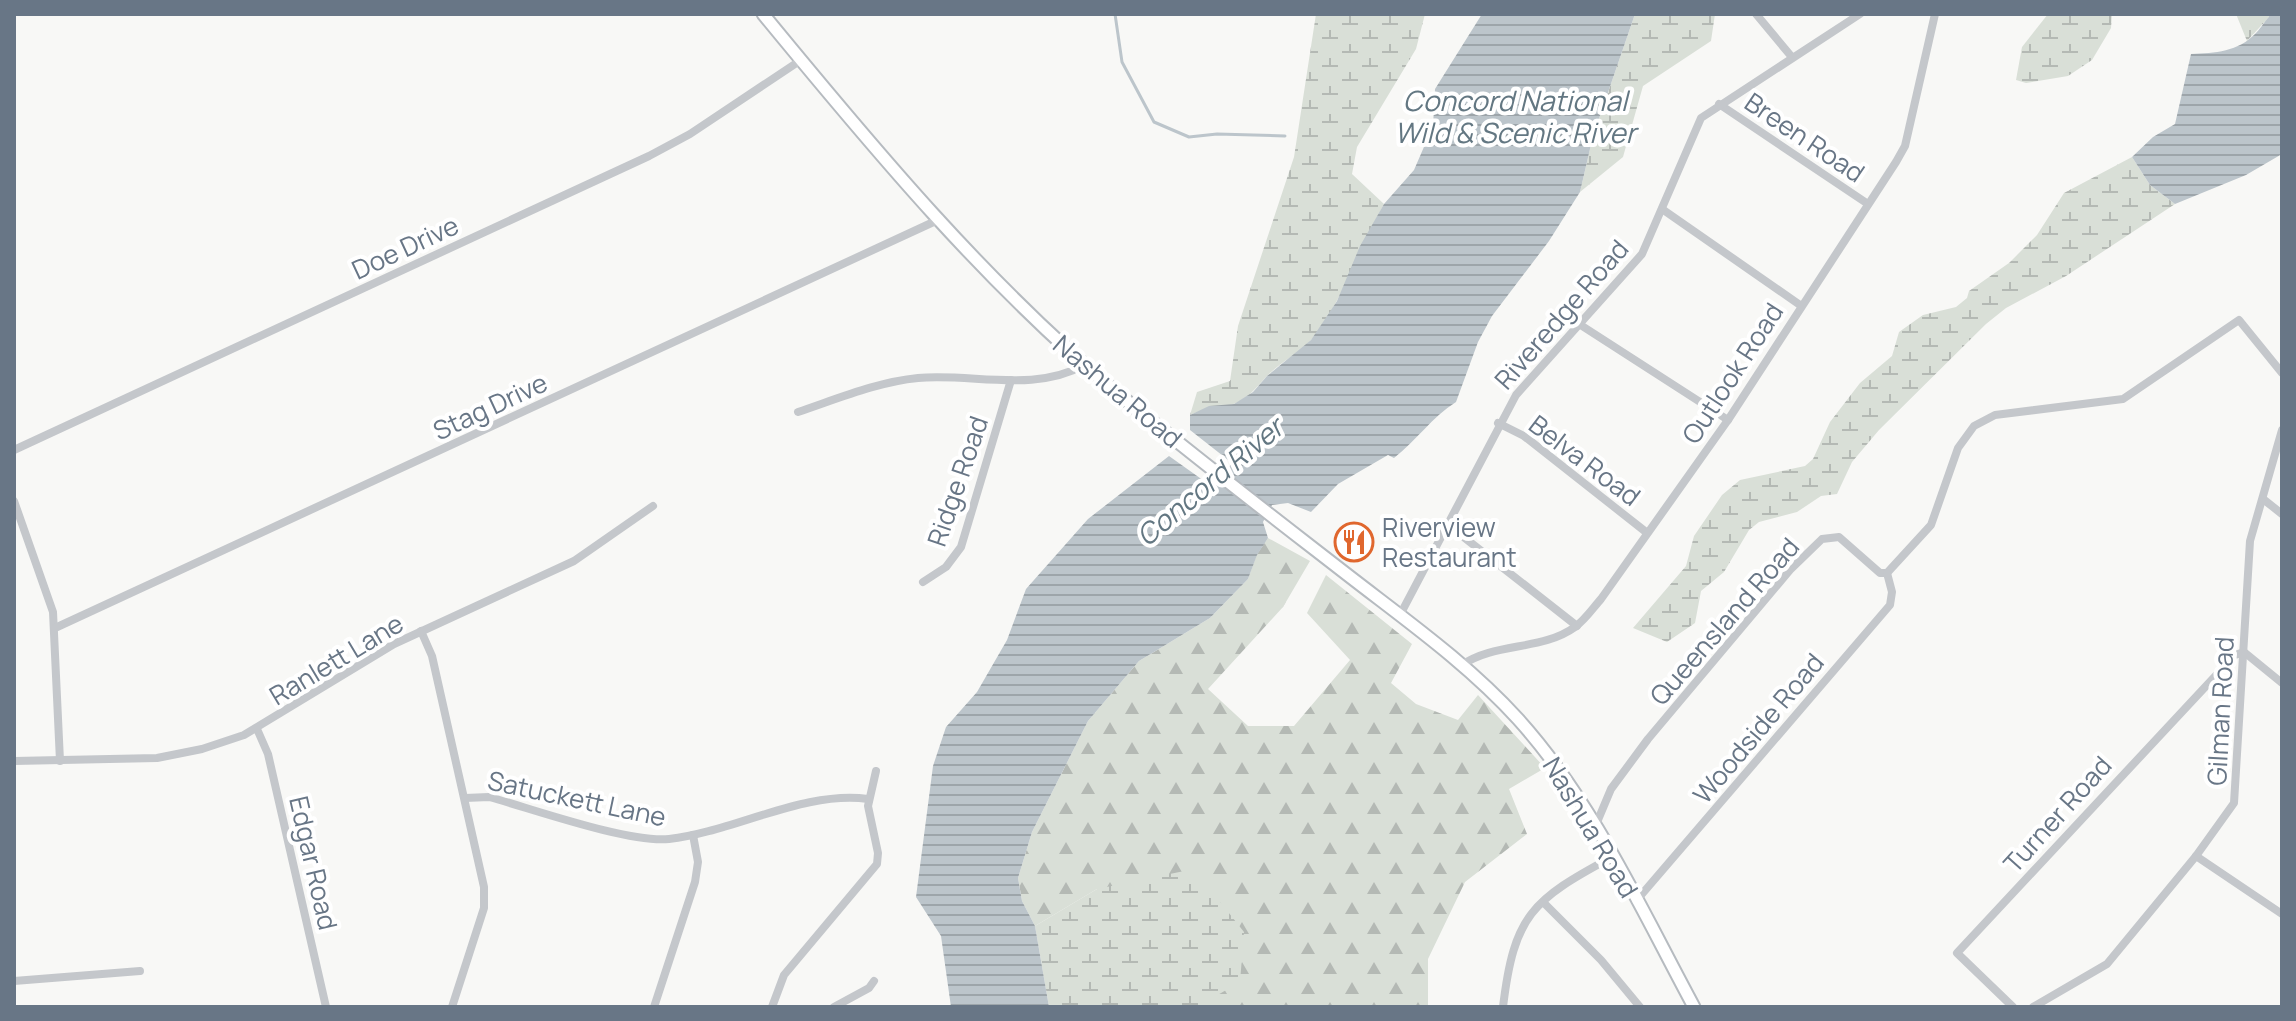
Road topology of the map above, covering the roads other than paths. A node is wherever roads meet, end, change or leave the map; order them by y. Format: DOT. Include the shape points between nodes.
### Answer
graph roads {
  1 [pos="763,14"];
  2 [pos="1756,14"];
  3 [pos="1860,14"];
  4 [pos="1935,14"];
  5 [pos="1791,56"];
  6 [pos="801,60"];
  7 [pos="1719,104"];
  8 [pos="1868,204"];
  9 [pos="1662,209"];
  10 [pos="940,219"];
  11 [pos="1800,305"];
  12 [pos="1579,324"];
  13 [pos="1084,365"];
  14 [pos="2282,373"];
  15 [pos="1011,380"];
  16 [pos="798,412"];
  17 [pos="1728,420"];
  18 [pos="1498,423"];
  19 [pos="2282,430"];
  20 [pos="14,450"];
  21 [pos="2263,499"];
  22 [pos="14,501"];
  23 [pos="653,506"];
  24 [pos="2282,514"];
  25 [pos="1447,524"];
  26 [pos="1646,532"];
  27 [pos="1887,573"];
  28 [pos="923,582"];
  29 [pos="1400,615"];
  30 [pos="1577,626"];
  31 [pos="55,628"];
  32 [pos="421,631"];
  33 [pos="2244,652"];
  34 [pos="1462,665"];
  35 [pos="2282,683"];
  36 [pos="257,729"];
  37 [pos="14,761"];
  38 [pos="60,761"];
  39 [pos="876,771"];
  40 [pos="465,798"];
  41 [pos="868,799"];
  42 [pos="1595,827"];
  43 [pos="693,835"];
  44 [pos="2196,856"];
  45 [pos="1612,857"];
  46 [pos="1636,901"];
  47 [pos="1543,902"];
  48 [pos="2282,914"];
  49 [pos="140,971"];
  50 [pos="14,981"];
  51 [pos="874,981"];
  52 [pos="326,1007"];
  53 [pos="452,1007"];
  54 [pos="654,1007"];
  55 [pos="772,1007"];
  56 [pos="834,1007"];
  57 [pos="1503,1007"];
  58 [pos="1640,1007"];
  59 [pos="1694,1007"];
  60 [pos="2013,1007"];
  61 [pos="2033,1007"];
  1 -- 6 [label="main road, Nashua Road"];
  2 -- 5 [label="street"];
  3 -- 5 [label="street, Riveredge Road"];
  4 -- 8 [label="street, Outlook Road" via="1905,146"];
  5 -- 7 [label="street, Riveredge Road"];
  6 -- 10 [label="main road, Nashua Road"];
  6 -- 20 [label="street, Doe Drive" via="698,130 641,160"];
  7 -- 8 [label="street, Breen Road"];
  7 -- 9 [label="street, Riveredge Road" via="1695,127"];
  8 -- 11 [label="street, Outlook Road"];
  9 -- 11 [label="street"];
  9 -- 12 [label="street, Riveredge Road" via="1639,259"];
  10 -- 13 [label="main road, Nashua Road"];
  10 -- 31 [label="street, Stag Drive"];
  11 -- 17 [label="street, Outlook Road"];
  12 -- 17 [label="street"];
  12 -- 18 [label="street, Riveredge Road"];
  13 -- 15 [label="street"];
  13 -- 29 [label="main road, Nashua Road"];
  14 -- 27 [label="street" via="2239,320 2123,399 1995,415 1974,426 1958,448 1931,525"];
  15 -- 16 [label="street" via="905,380"];
  15 -- 28 [label="street, Ridge Road" via="961,547 946,567"];
  17 -- 26 [label="street, Outlook Road"];
  18 -- 25 [label="street, Riveredge Road"];
  18 -- 26 [label="street, Belva Road" via="1524,436"];
  19 -- 21 [label="street, Gilman Road"];
  21 -- 24 [label="street"];
  21 -- 33 [label="street, Gilman Road" via="2250,541"];
  22 -- 31 [label="street"];
  23 -- 32 [label="street, Ranlett Lane" via="566,565"];
  25 -- 29 [label="street, Riveredge Road"];
  25 -- 30 [label="street"];
  26 -- 30 [label="street, Outlook Road"];
  27 -- 42 [label="street, Queensland Road" via="1880,573 1839,537 1822,539 1648,739 1611,789"];
  27 -- 46 [label="street, Woodside Road" via="1890,605"];
  29 -- 34 [label="main road, Nashua Road"];
  30 -- 34 [label="street, Outlook Road" via="1549,640 1478,656"];
  31 -- 38 [label="street"];
  32 -- 36 [label="street, Ranlett Lane"];
  32 -- 40 [label="street" via="432,656"];
  33 -- 35 [label="street"];
  33 -- 44 [label="street, Gilman Road" via="2235,800"];
  33 -- 60 [label="street, Turner Road" via="2169,722 1957,953"];
  34 -- 42 [label="main road, Nashua Road" via="1530,733"];
  36 -- 38 [label="street, Ranlett Lane" via="173,756"];
  36 -- 52 [label="street, Edgar Road" via="268,754"];
  37 -- 38 [label="street, Ranlett Lane"];
  39 -- 41 [label="street"];
  40 -- 43 [label="street, Satuckett Lane" via="489,797 650,839"];
  40 -- 53 [label="street" via="485,898"];
  41 -- 43 [label="street, Satuckett Lane" via="834,799"];
  41 -- 55 [label="street" via="878,853 874,869 784,975"];
  42 -- 45 [label="main road, Nashua Road"];
  43 -- 54 [label="street" via="695,882"];
  44 -- 48 [label="street"];
  44 -- 61 [label="street, Gilman Road" via="2107,964"];
  45 -- 46 [label="main road, Nashua Road"];
  45 -- 47 [label="street"];
  46 -- 59 [label="main road, Nashua Road"];
  47 -- 57 [label="street" via="1514,943"];
  47 -- 58 [label="street"];
  49 -- 50 [label="street"];
  51 -- 56 [label="street"];
}
